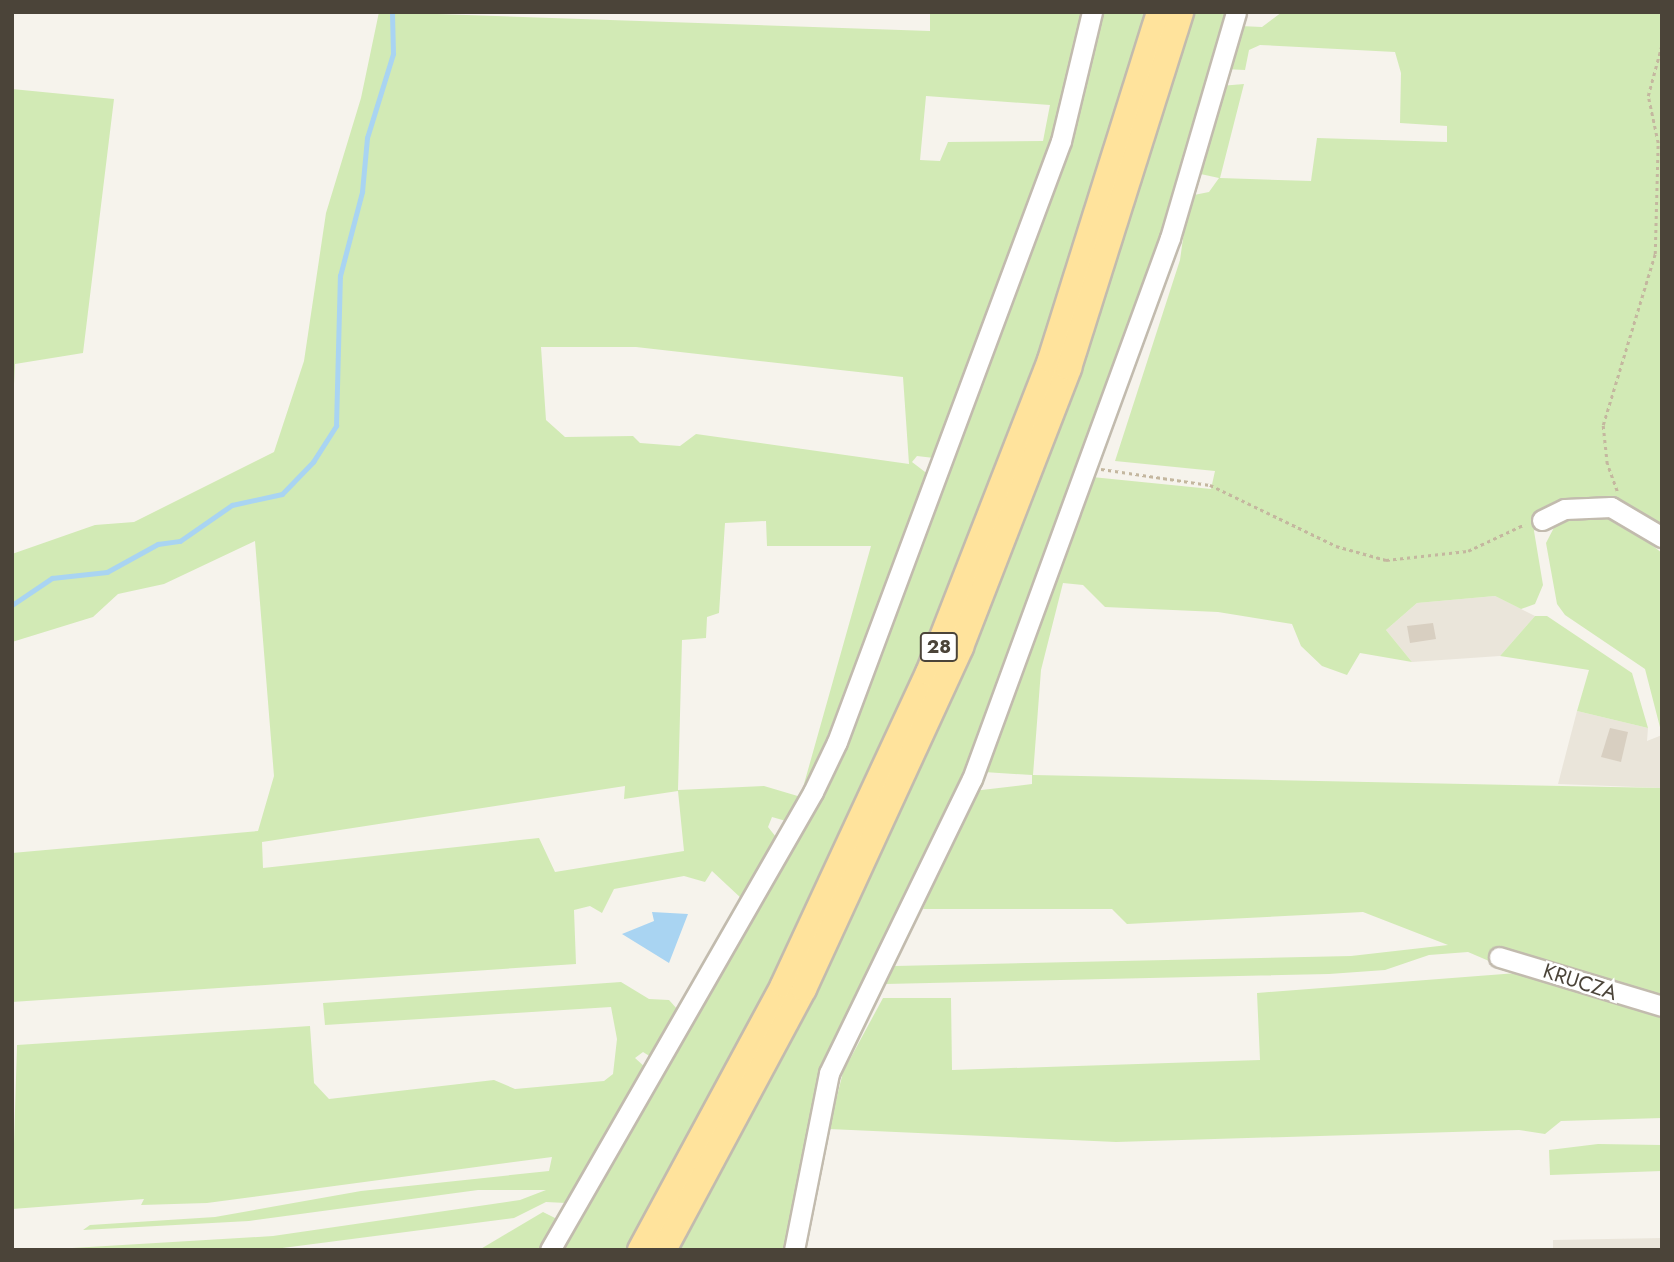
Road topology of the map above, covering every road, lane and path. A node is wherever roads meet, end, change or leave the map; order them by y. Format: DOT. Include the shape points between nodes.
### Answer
graph roads {
  1 [pos="1092,12"];
  2 [pos="1159,12"];
  3 [pos="1181,12"];
  4 [pos="1236,12"];
  5 [pos="1662,44"];
  6 [pos="1085,467"];
  7 [pos="1625,510"];
  8 [pos="1542,520"];
  9 [pos="1662,537"];
  10 [pos="1499,957"];
  11 [pos="1662,1006"];
  12 [pos="550,1250"];
  13 [pos="640,1250"];
  14 [pos="664,1250"];
  15 [pos="794,1250"];
  1 -- 12 [label="street" via="1061,141 837,741 813,792"];
  2 -- 13 [label="main road, 28" via="1050,360 928,673 783,985"];
  3 -- 14 [label="main road, 28" via="1086,321 971,625 809,979"];
  4 -- 6 [label="street" via="1170,238"];
  5 -- 7 [label="path" via="1648,96 1658,143 1655,254 1603,425 1607,464"];
  6 -- 8 [label="path" via="1210,485 1336,546 1386,560 1468,551"];
  6 -- 15 [label="street" via="972,779 829,1073"];
  7 -- 8 [label="street" via="1565,509"];
  7 -- 9 [label="street"];
  10 -- 11 [label="street, KRUCZA"];
}
